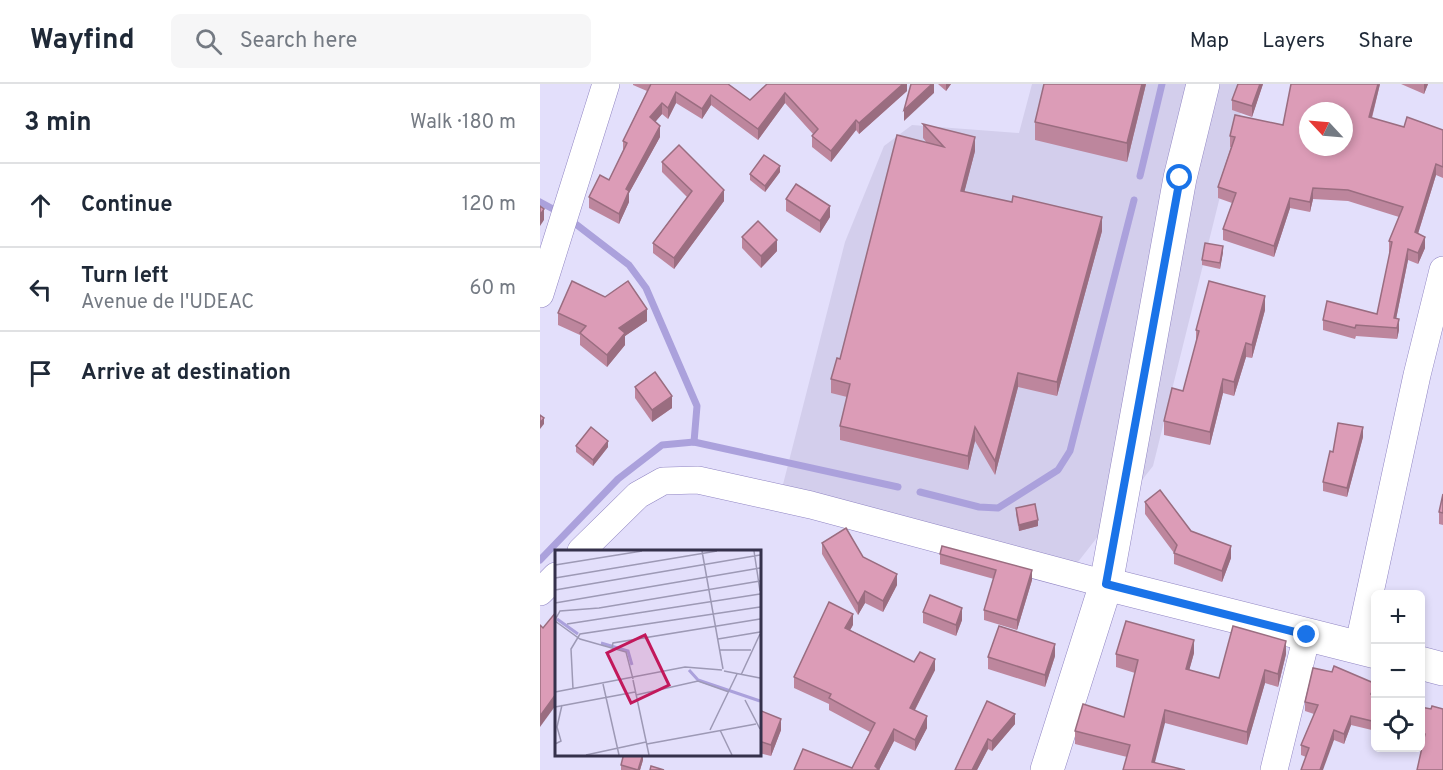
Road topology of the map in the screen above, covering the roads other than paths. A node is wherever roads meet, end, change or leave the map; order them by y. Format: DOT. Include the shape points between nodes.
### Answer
graph roads {
  1 [pos="606,84"];
  2 [pos="1203,84"];
  3 [pos="1443,270"];
  4 [pos="540,294"];
  5 [pos="582,550"];
  6 [pos="555,577"];
  7 [pos="1106,584"];
  8 [pos="540,592"];
  9 [pos="1307,635"];
  10 [pos="1367,650"];
  11 [pos="1425,664"];
  12 [pos="1443,669"];
  13 [pos="1047,770"];
  14 [pos="1274,770"];
  1 -- 4 [label="street"];
  2 -- 7 [label="main road" via="1180,178"];
  3 -- 10 [label="street" via="1417,375"];
  5 -- 7 [label="street" via="638,495 663,481 698,480 811,505"];
  6 -- 8 [label="street"];
  7 -- 9 [label="main road"];
  7 -- 13 [label="main road"];
  9 -- 10 [label="main road"];
  9 -- 14 [label="street"];
  11 -- 12 [label="main road"];
}
